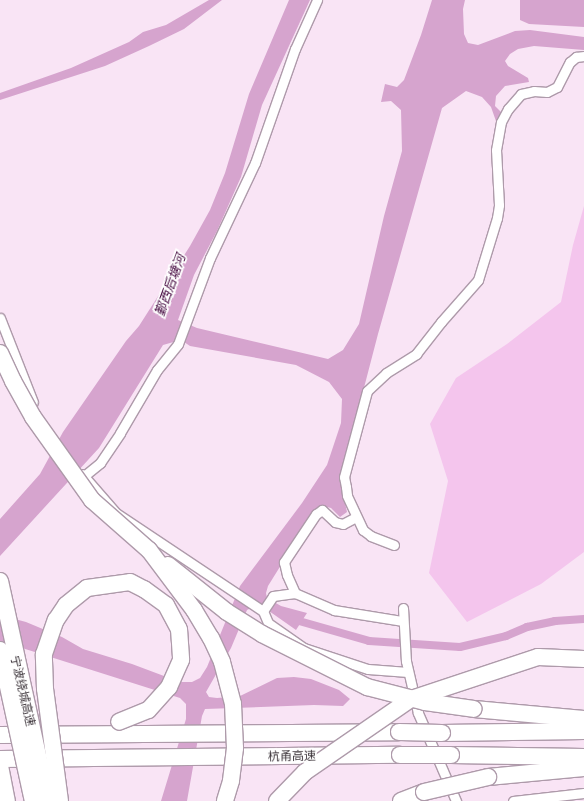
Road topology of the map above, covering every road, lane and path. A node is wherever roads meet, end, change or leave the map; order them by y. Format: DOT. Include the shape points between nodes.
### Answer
graph roads {
  1 [pos="317,0"];
  2 [pos="584,56"];
  3 [pos="0,318"];
  4 [pos="0,353"];
  5 [pos="84,476"];
  6 [pos="356,517"];
  7 [pos="394,545"];
  8 [pos="149,550"];
  9 [pos="0,581"];
  10 [pos="295,593"];
  11 [pos="402,608"];
  12 [pos="259,609"];
  13 [pos="403,624"];
  14 [pos="0,650"];
  15 [pos="584,659"];
  16 [pos="408,672"];
  17 [pos="584,719"];
  18 [pos="584,731"];
  19 [pos="0,734"];
  20 [pos="584,757"];
  21 [pos="0,759"];
  22 [pos="0,766"];
  23 [pos="584,768"];
  24 [pos="584,793"];
  25 [pos="7,801"];
  26 [pos="33,801"];
  27 [pos="48,801"];
  28 [pos="60,801"];
  29 [pos="225,801"];
  30 [pos="277,801"];
  31 [pos="401,801"];
  32 [pos="456,801"];
  33 [pos="513,801"];
  1 -- 5 [label="street" via="294,49 255,163 210,258 178,344 157,370 104,457"];
  2 -- 6 [label="street" via="576,57 570,62 557,87 547,92 521,94 508,109 501,122 496,150 499,205 497,218 478,280 416,354 386,373 367,391 344,477 347,495"];
  3 -- 5 [label="street" via="31,399 57,442"];
  4 -- 8 [label="highway, bridge" via="33,417 92,500"];
  5 -- 12 [label="street" via="116,513"];
  6 -- 7 [label="street" via="363,530 371,536"];
  6 -- 10 [label="street" via="343,524 335,522 322,510 316,514 284,562"];
  8 -- 17 [label="highway, bridge" via="227,612 262,634 367,687 425,702"];
  8 -- 29 [label="highway, bridge" via="194,610 222,662 233,704 235,748 231,781"];
  9 -- 27 [label="highway, 宁波绕城高速, bridge"];
  10 -- 12 [label="street" via="273,596"];
  10 -- 13 [label="street" via="334,610"];
  11 -- 13 [label="street"];
  12 -- 16 [label="street" via="268,623 304,648 368,669"];
  13 -- 16 [label="street"];
  14 -- 26 [label="highway, 宁波绕城高速, bridge"];
  15 -- 30 [label="highway, bridge" via="538,657 411,699 304,772"];
  16 -- 32 [label="street" via="418,713"];
  18 -- 19 [label="highway, 杭甬高速, bridge"];
  19 -- 28 [label="highway, bridge" via="119,722 148,710 168,687 181,660 179,629 166,605 130,582 87,588 66,605 56,620 44,654 45,689"];
  20 -- 21 [label="highway, 杭甬高速, bridge" via="400,755"];
  22 -- 25 [label="highway"];
  23 -- 31 [label="highway, bridge" via="488,777 424,792"];
  24 -- 33 [label="street"];
}
